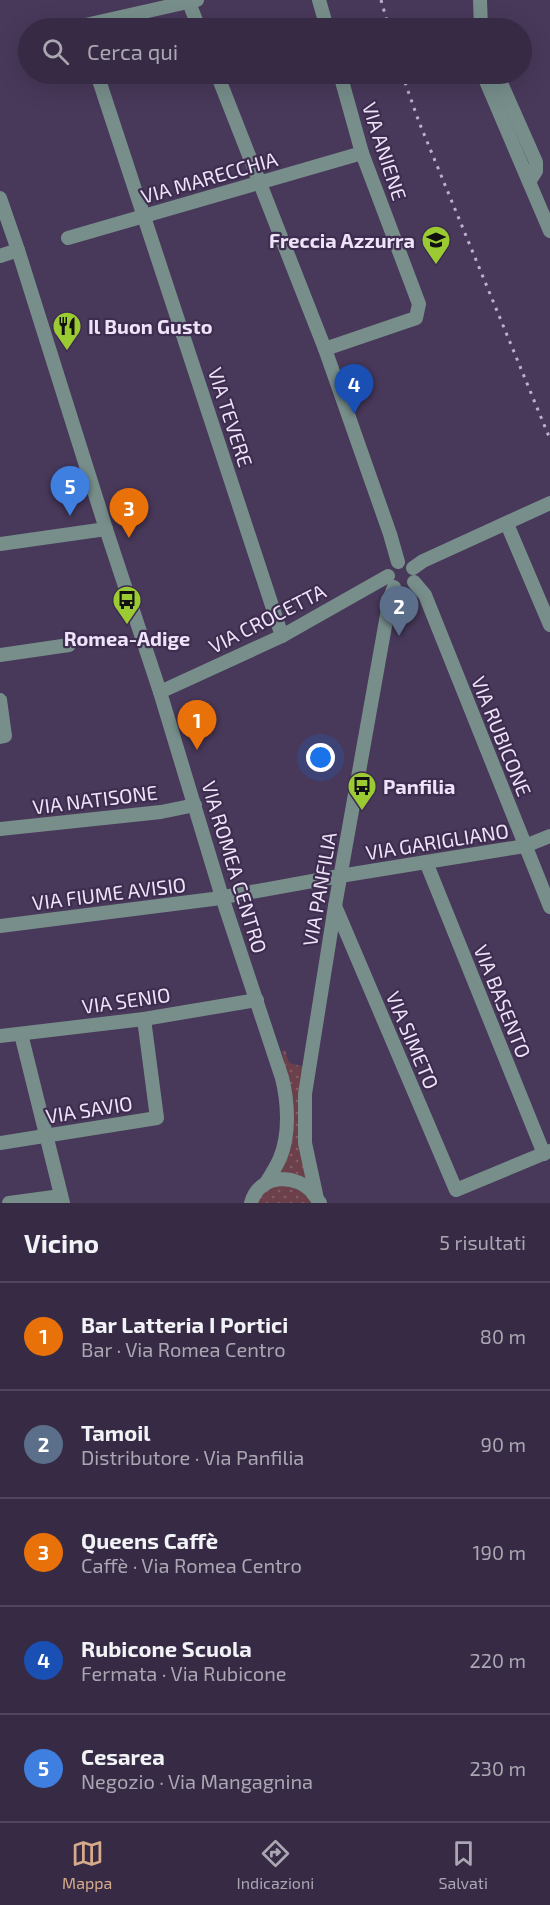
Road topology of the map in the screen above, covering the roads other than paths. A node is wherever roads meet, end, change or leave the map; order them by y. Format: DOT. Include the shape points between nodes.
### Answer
graph roads {
  1 [pos="319,0"];
  2 [pos="480,0"];
  3 [pos="191,1"];
  4 [pos="122,18"];
  5 [pos="196,18"];
  6 [pos="324,18"];
  7 [pos="481,18"];
  8 [pos="100,84"];
  9 [pos="221,84"];
  10 [pos="343,84"];
  11 [pos="487,84"];
  12 [pos="501,84"];
  13 [pos="362,153"];
  14 [pos="260,182"];
  15 [pos="529,182"];
  16 [pos="0,198"];
  17 [pos="144,216"];
  18 [pos="550,231"];
  19 [pos="68,238"];
  20 [pos="18,250"];
  21 [pos="0,256"];
  22 [pos="325,350"];
  23 [pos="97,501"];
  24 [pos="550,503"];
  25 [pos="104,523"];
  26 [pos="507,524"];
  27 [pos="77,533"];
  28 [pos="0,544"];
  29 [pos="398,562"];
  30 [pos="414,568"];
  31 [pos="391,581"];
  32 [pos="414,582"];
  33 [pos="550,625"];
  34 [pos="282,636"];
  35 [pos="69,645"];
  36 [pos="0,655"];
  37 [pos="160,692"];
  38 [pos="0,707"];
  39 [pos="0,737"];
  40 [pos="195,805"];
  41 [pos="0,830"];
  42 [pos="550,836"];
  43 [pos="525,846"];
  44 [pos="426,862"];
  45 [pos="340,876"];
  46 [pos="222,897"];
  47 [pos="335,906"];
  48 [pos="550,907"];
  49 [pos="0,926"];
  50 [pos="257,1000"];
  51 [pos="144,1018"];
  52 [pos="21,1034"];
  53 [pos="0,1036"];
  54 [pos="46,1135"];
  55 [pos="0,1143"];
  56 [pos="547,1152"];
  57 [pos="266,1183"];
  58 [pos="62,1199"];
  59 [pos="250,1201"];
  60 [pos="319,1202"];
  61 [pos="9,1203"];
  1 -- 6 [label="street"];
  2 -- 7 [label="street"];
  3 -- 4 [label="street"];
  3 -- 5 [label="street"];
  8 -- 17 [label="street, VIA TEVERE"];
  9 -- 14 [label="street"];
  10 -- 13 [label="street, VIA ANIENE"];
  11 -- 15 [label="street"];
  12 -- 15 [label="street" via="536,162"];
  13 -- 14 [label="street, VIA MARECCHIA"];
  13 -- 22 [label="street, VIA ANIENE" via="419,304 416,318"];
  14 -- 17 [label="street, VIA MARECCHIA"];
  14 -- 22 [label="street"];
  15 -- 18 [label="street"];
  16 -- 20 [label="street, VIA ROMEA CENTRO"];
  17 -- 19 [label="street, VIA MARECCHIA"];
  17 -- 34 [label="street, VIA TEVERE"];
  20 -- 21 [label="street"];
  20 -- 23 [label="street, VIA ROMEA CENTRO"];
  22 -- 29 [label="street"];
  23 -- 25 [label="street, VIA ROMEA CENTRO"];
  23 -- 27 [label="street" via="92,520"];
  24 -- 26 [label="street"];
  25 -- 27 [label="street"];
  25 -- 37 [label="street, VIA ROMEA CENTRO"];
  26 -- 30 [label="street"];
  26 -- 33 [label="street"];
  27 -- 28 [label="street"];
  29 -- 30 [label="street"];
  29 -- 31 [label="street" via="391,567"];
  30 -- 32 [label="street"];
  31 -- 32 [label="street" via="403,590"];
  31 -- 34 [label="street, VIA CROCETTA"];
  31 -- 45 [label="street, VIA PANFILIA"];
  32 -- 43 [label="street, VIA RUBICONE" via="425,595"];
  34 -- 37 [label="street, VIA CROCETTA"];
  35 -- 36 [label="street"];
  37 -- 40 [label="street, VIA ROMEA CENTRO"];
  38 -- 39 [label="street" via="5,736"];
  40 -- 41 [label="street, VIA NATISONE"];
  40 -- 46 [label="street, VIA ROMEA CENTRO"];
  42 -- 43 [label="street, VIA GARIGLIANO"];
  43 -- 44 [label="street, VIA GARIGLIANO"];
  43 -- 48 [label="street, VIA RUBICONE"];
  44 -- 45 [label="street, VIA GARIGLIANO"];
  44 -- 56 [label="street, VIA BASENTO"];
  45 -- 46 [label="street, VIA GARIGLIANO"];
  45 -- 47 [label="street, VIA PANFILIA"];
  46 -- 49 [label="street, VIA FIUME AVISIO"];
  46 -- 50 [label="street, VIA ROMEA CENTRO"];
  47 -- 56 [label="street, VIA SIMETO" via="456,1190"];
  47 -- 60 [label="street, VIA PANFILIA" via="305,1094 305,1143"];
  50 -- 51 [label="street, VIA SENIO"];
  50 -- 57 [label="street, VIA ROMEA CENTRO" via="282,1078 286,1105 283,1148"];
  51 -- 52 [label="street, VIA SENIO"];
  51 -- 54 [label="street, VIA SAVIO" via="157,1118"];
  52 -- 53 [label="street, VIA SENIO"];
  52 -- 54 [label="street"];
  54 -- 55 [label="street, VIA SAVIO"];
  54 -- 58 [label="street"];
  57 -- 59 [label="street, VIA ROMEA CENTRO"];
  57 -- 60 [label="street" via="275,1179 295,1180 311,1190"];
  58 -- 61 [label="street"];
}
